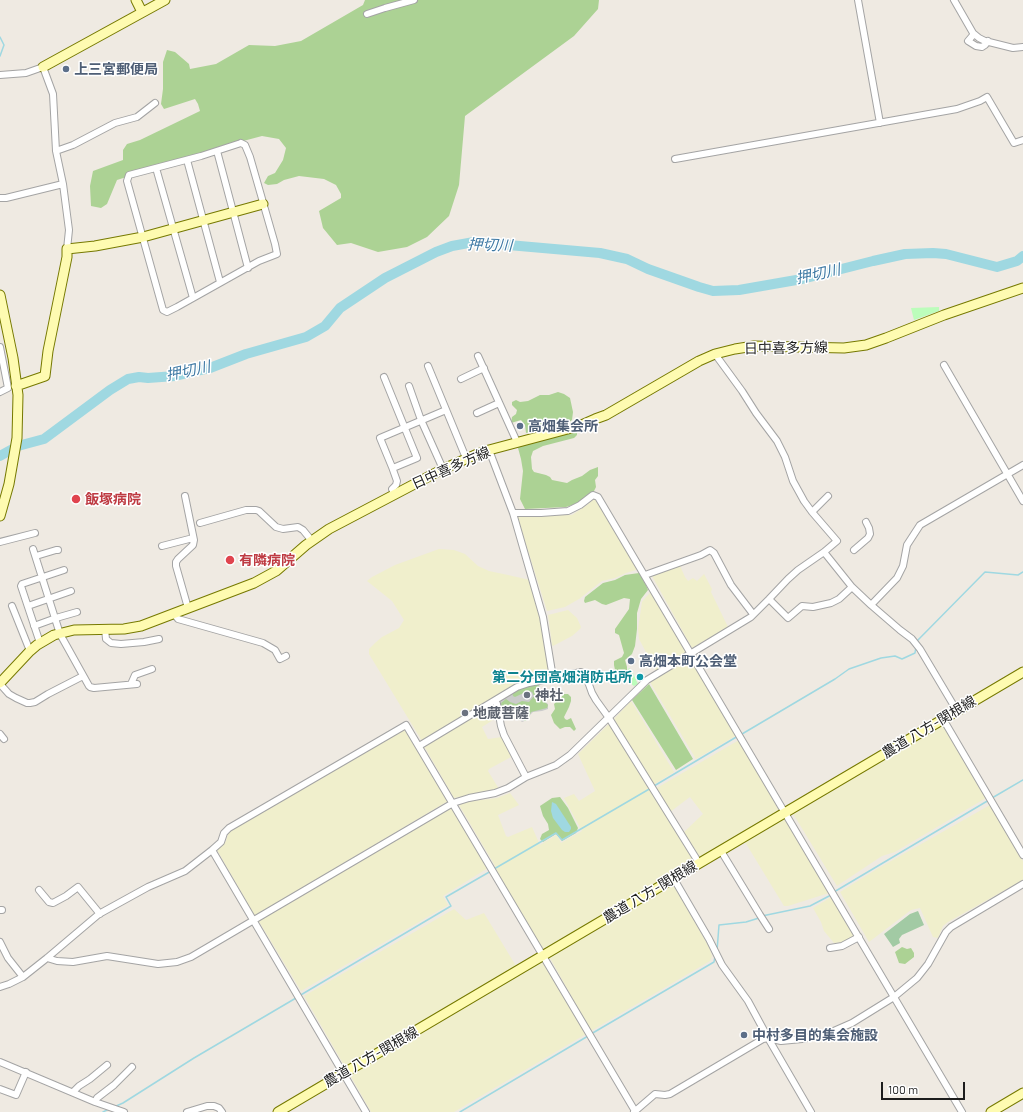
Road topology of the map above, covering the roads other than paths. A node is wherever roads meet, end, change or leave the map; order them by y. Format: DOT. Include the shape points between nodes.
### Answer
graph roads {
  1 [pos="136,0"];
  2 [pos="165,0"];
  3 [pos="414,0"];
  4 [pos="858,0"];
  5 [pos="954,0"];
  6 [pos="142,12"];
  7 [pos="368,14"];
  8 [pos="1023,48"];
  9 [pos="43,67"];
  10 [pos="0,75"];
  11 [pos="155,103"];
  12 [pos="880,123"];
  13 [pos="1023,140"];
  14 [pos="56,151"];
  15 [pos="217,151"];
  16 [pos="675,159"];
  17 [pos="187,160"];
  18 [pos="156,168"];
  19 [pos="63,184"];
  20 [pos="0,198"];
  21 [pos="263,204"];
  22 [pos="234,212"];
  23 [pos="203,221"];
  24 [pos="173,229"];
  25 [pos="143,237"];
  26 [pos="67,249"];
  27 [pos="248,268"];
  28 [pos="220,282"];
  29 [pos="1023,288"];
  30 [pos="0,295"];
  31 [pos="193,298"];
  32 [pos="0,347"];
  33 [pos="715,354"];
  34 [pos="478,356"];
  35 [pos="944,365"];
  36 [pos="428,366"];
  37 [pos="484,368"];
  38 [pos="384,377"];
  39 [pos="461,379"];
  40 [pos="409,386"];
  41 [pos="17,390"];
  42 [pos="0,392"];
  43 [pos="499,403"];
  44 [pos="446,410"];
  45 [pos="477,413"];
  46 [pos="421,420"];
  47 [pos="405,427"];
  48 [pos="517,442"];
  49 [pos="489,450"];
  50 [pos="466,458"];
  51 [pos="1023,464"];
  52 [pos="393,468"];
  53 [pos="443,468"];
  54 [pos="1007,474"];
  55 [pos="394,494"];
  56 [pos="185,496"];
  57 [pos="828,496"];
  58 [pos="1023,501"];
  59 [pos="513,512"];
  60 [pos="812,512"];
  61 [pos="0,516"];
  62 [pos="866,522"];
  63 [pos="200,523"];
  64 [pos="35,533"];
  65 [pos="193,538"];
  66 [pos="312,541"];
  67 [pos="0,542"];
  68 [pos="162,546"];
  69 [pos="33,549"];
  70 [pos="58,550"];
  71 [pos="854,550"];
  72 [pos="824,552"];
  73 [pos="36,556"];
  74 [pos="64,570"];
  75 [pos="645,575"];
  76 [pos="42,577"];
  77 [pos="852,587"];
  78 [pos="71,591"];
  79 [pos="49,598"];
  80 [pos="770,599"];
  81 [pos="870,605"];
  82 [pos="12,606"];
  83 [pos="28,606"];
  84 [pos="188,608"];
  85 [pos="77,612"];
  86 [pos="174,614"];
  87 [pos="753,614"];
  88 [pos="56,618"];
  89 [pos="34,626"];
  90 [pos="105,629"];
  91 [pos="60,634"];
  92 [pos="159,638"];
  93 [pos="40,643"];
  94 [pos="30,650"];
  95 [pos="690,653"];
  96 [pos="286,656"];
  97 [pos="152,669"];
  98 [pos="1023,672"];
  99 [pos="83,676"];
  100 [pos="553,678"];
  101 [pos="0,684"];
  102 [pos="495,701"];
  103 [pos="957,711"];
  104 [pos="609,718"];
  105 [pos="944,719"];
  106 [pos="419,746"];
  107 [pos="526,777"];
  108 [pos="453,803"];
  109 [pos="785,813"];
  110 [pos="212,850"];
  111 [pos="720,851"];
  112 [pos="1023,855"];
  113 [pos="699,864"];
  114 [pos="674,879"];
  115 [pos="1023,884"];
  116 [pos="39,890"];
  117 [pos="100,914"];
  118 [pos="253,920"];
  119 [pos="769,929"];
  120 [pos="858,937"];
  121 [pos="0,942"];
  122 [pos="830,948"];
  123 [pos="543,956"];
  124 [pos="47,958"];
  125 [pos="23,976"];
  126 [pos="0,987"];
  127 [pos="894,997"];
  128 [pos="768,1038"];
  129 [pos="0,1062"];
  130 [pos="107,1065"];
  131 [pos="132,1066"];
  132 [pos="26,1072"];
  133 [pos="343,1073"];
  134 [pos="0,1089"];
  135 [pos="73,1092"];
  136 [pos="1023,1093"];
  137 [pos="95,1102"];
  138 [pos="124,1112"];
  139 [pos="187,1112"];
  140 [pos="222,1112"];
  141 [pos="278,1112"];
  142 [pos="366,1112"];
  143 [pos="635,1112"];
  144 [pos="811,1112"];
  145 [pos="962,1112"];
  146 [pos="992,1112"];
  1 -- 6 [label="street"];
  2 -- 6 [label="street"];
  3 -- 7 [label="street"];
  4 -- 12 [label="street"];
  5 -- 8 [label="street" via="979,38 1015,49"];
  6 -- 9 [label="street"];
  9 -- 10 [label="street" via="26,73"];
  9 -- 14 [label="street" via="53,94"];
  11 -- 14 [label="street" via="136,117 115,123"];
  12 -- 13 [label="street" via="957,109 987,97 1014,143"];
  12 -- 16 [label="street"];
  14 -- 19 [label="street"];
  15 -- 17 [label="street"];
  15 -- 21 [label="street" via="246,145"];
  15 -- 22 [label="street"];
  17 -- 18 [label="street"];
  17 -- 23 [label="street"];
  18 -- 24 [label="street"];
  18 -- 25 [label="street" via="129,175 127,181"];
  19 -- 20 [label="street"];
  19 -- 26 [label="street" via="69,230"];
  21 -- 22 [label="street"];
  21 -- 27 [label="street" via="277,254"];
  22 -- 23 [label="street"];
  22 -- 27 [label="street"];
  23 -- 24 [label="street"];
  23 -- 28 [label="street"];
  24 -- 25 [label="street"];
  24 -- 31 [label="street"];
  25 -- 26 [label="street"];
  25 -- 31 [label="street" via="163,310 167,312"];
  26 -- 41 [label="street" via="45,376"];
  27 -- 28 [label="street"];
  28 -- 31 [label="street"];
  29 -- 33 [label="street, 日中喜多方線" via="944,314 866,345 844,348 754,346"];
  30 -- 41 [label="street"];
  32 -- 42 [label="street" via="8,388"];
  33 -- 48 [label="street, 日中喜多方線" via="606,415 579,426"];
  33 -- 60 [label="street" via="777,441 793,481"];
  34 -- 37 [label="street"];
  35 -- 54 [label="street"];
  36 -- 44 [label="street"];
  37 -- 39 [label="street"];
  37 -- 43 [label="street"];
  38 -- 47 [label="street"];
  40 -- 46 [label="street"];
  41 -- 61 [label="street" via="17,438"];
  43 -- 45 [label="street"];
  43 -- 48 [label="street"];
  44 -- 46 [label="street"];
  44 -- 50 [label="street"];
  46 -- 47 [label="street"];
  46 -- 53 [label="street"];
  47 -- 52 [label="street" via="417,458"];
  47 -- 52 [label="street" via="380,438"];
  48 -- 49 [label="street, 日中喜多方線"];
  49 -- 50 [label="street, 日中喜多方線"];
  49 -- 59 [label="street"];
  50 -- 53 [label="street, 日中喜多方線"];
  51 -- 54 [label="street"];
  52 -- 55 [label="street" via="396,481 392,489"];
  53 -- 55 [label="street, 日中喜多方線"];
  54 -- 58 [label="street"];
  54 -- 81 [label="street" via="920,525 907,544 903,566 897,578"];
  55 -- 66 [label="street, 日中喜多方線"];
  56 -- 65 [label="street"];
  57 -- 60 [label="street"];
  59 -- 75 [label="street" via="568,511 593,495 598,497"];
  59 -- 100 [label="street" via="543,617"];
  60 -- 72 [label="street" via="837,541"];
  62 -- 71 [label="street" via="870,534"];
  63 -- 66 [label="street" via="246,510 256,510 276,527 303,530"];
  64 -- 67 [label="street"];
  65 -- 68 [label="street"];
  65 -- 84 [label="street" via="192,545 176,562"];
  66 -- 84 [label="street, 日中喜多方線" via="276,571"];
  69 -- 73 [label="street"];
  70 -- 73 [label="street"];
  72 -- 77 [label="street"];
  72 -- 80 [label="street" via="793,574"];
  73 -- 76 [label="street"];
  74 -- 76 [label="street"];
  75 -- 87 [label="street" via="710,550 728,581"];
  75 -- 95 [label="street"];
  76 -- 79 [label="street"];
  76 -- 83 [label="street" via="21,586"];
  77 -- 80 [label="street" via="831,602 802,606 788,618"];
  77 -- 81 [label="street"];
  78 -- 79 [label="street"];
  79 -- 83 [label="street"];
  79 -- 88 [label="street"];
  80 -- 87 [label="street"];
  81 -- 103 [label="street" via="912,639"];
  82 -- 94 [label="street"];
  83 -- 89 [label="street"];
  84 -- 86 [label="street, 日中喜多方線"];
  85 -- 88 [label="street"];
  86 -- 90 [label="street, 日中喜多方線" via="141,626"];
  86 -- 96 [label="street" via="178,619 263,643 275,650 280,659"];
  87 -- 95 [label="street"];
  88 -- 89 [label="street"];
  88 -- 91 [label="street"];
  89 -- 93 [label="street"];
  90 -- 91 [label="street, 日中喜多方線" via="74,630"];
  90 -- 92 [label="street" via="106,639 111,643 144,642"];
  91 -- 93 [label="street, 日中喜多方線"];
  91 -- 99 [label="street"];
  93 -- 94 [label="street, 日中喜多方線"];
  94 -- 101 [label="street, 日中喜多方線"];
  95 -- 104 [label="street" via="647,680"];
  95 -- 109 [label="street"];
  97 -- 99 [label="street" via="135,675 134,684 90,687"];
  98 -- 103 [label="street, 農道 八方-関根線"];
  99 -- 101 [label="street" via="30,703 9,694"];
  100 -- 102 [label="street" via="517,687"];
  100 -- 104 [label="street" via="582,672 596,700"];
  102 -- 106 [label="street"];
  102 -- 107 [label="street" via="504,735"];
  103 -- 105 [label="street, 農道 八方-関根線"];
  104 -- 107 [label="street" via="556,765"];
  104 -- 113 [label="street"];
  105 -- 109 [label="street, 農道 八方-関根線"];
  105 -- 112 [label="street"];
  106 -- 108 [label="street"];
  106 -- 110 [label="street" via="406,725 230,828"];
  107 -- 108 [label="street" via="495,793"];
  108 -- 118 [label="street"];
  108 -- 123 [label="street"];
  109 -- 111 [label="street, 農道 八方-関根線"];
  109 -- 120 [label="street"];
  110 -- 117 [label="street" via="185,870"];
  110 -- 118 [label="street"];
  111 -- 113 [label="street, 農道 八方-関根線"];
  111 -- 119 [label="street"];
  113 -- 114 [label="street, 農道 八方-関根線"];
  114 -- 123 [label="street, 農道 八方-関根線"];
  114 -- 128 [label="street" via="722,965 748,1001"];
  115 -- 127 [label="street" via="951,927 917,978"];
  116 -- 117 [label="street" via="50,903 78,887"];
  117 -- 124 [label="street"];
  118 -- 124 [label="street" via="191,957 177,962 158,964 107,956 73,962"];
  118 -- 133 [label="street"];
  120 -- 122 [label="street" via="842,946"];
  120 -- 127 [label="street"];
  121 -- 125 [label="street" via="8,958"];
  123 -- 133 [label="street, 農道 八方-関根線"];
  123 -- 143 [label="street"];
  124 -- 125 [label="street"];
  125 -- 126 [label="street"];
  127 -- 128 [label="street" via="852,1024 827,1034 781,1041"];
  127 -- 145 [label="street"];
  128 -- 143 [label="street" via="670,1094 655,1094"];
  128 -- 144 [label="street"];
  129 -- 132 [label="street"];
  130 -- 135 [label="street"];
  131 -- 137 [label="street"];
  132 -- 134 [label="street" via="16,1095"];
  132 -- 135 [label="street"];
  133 -- 141 [label="street, 農道 八方-関根線"];
  133 -- 142 [label="street"];
  135 -- 137 [label="street"];
  136 -- 146 [label="street"];
  137 -- 138 [label="street"];
  139 -- 140 [label="street" via="214,1106"];
}
